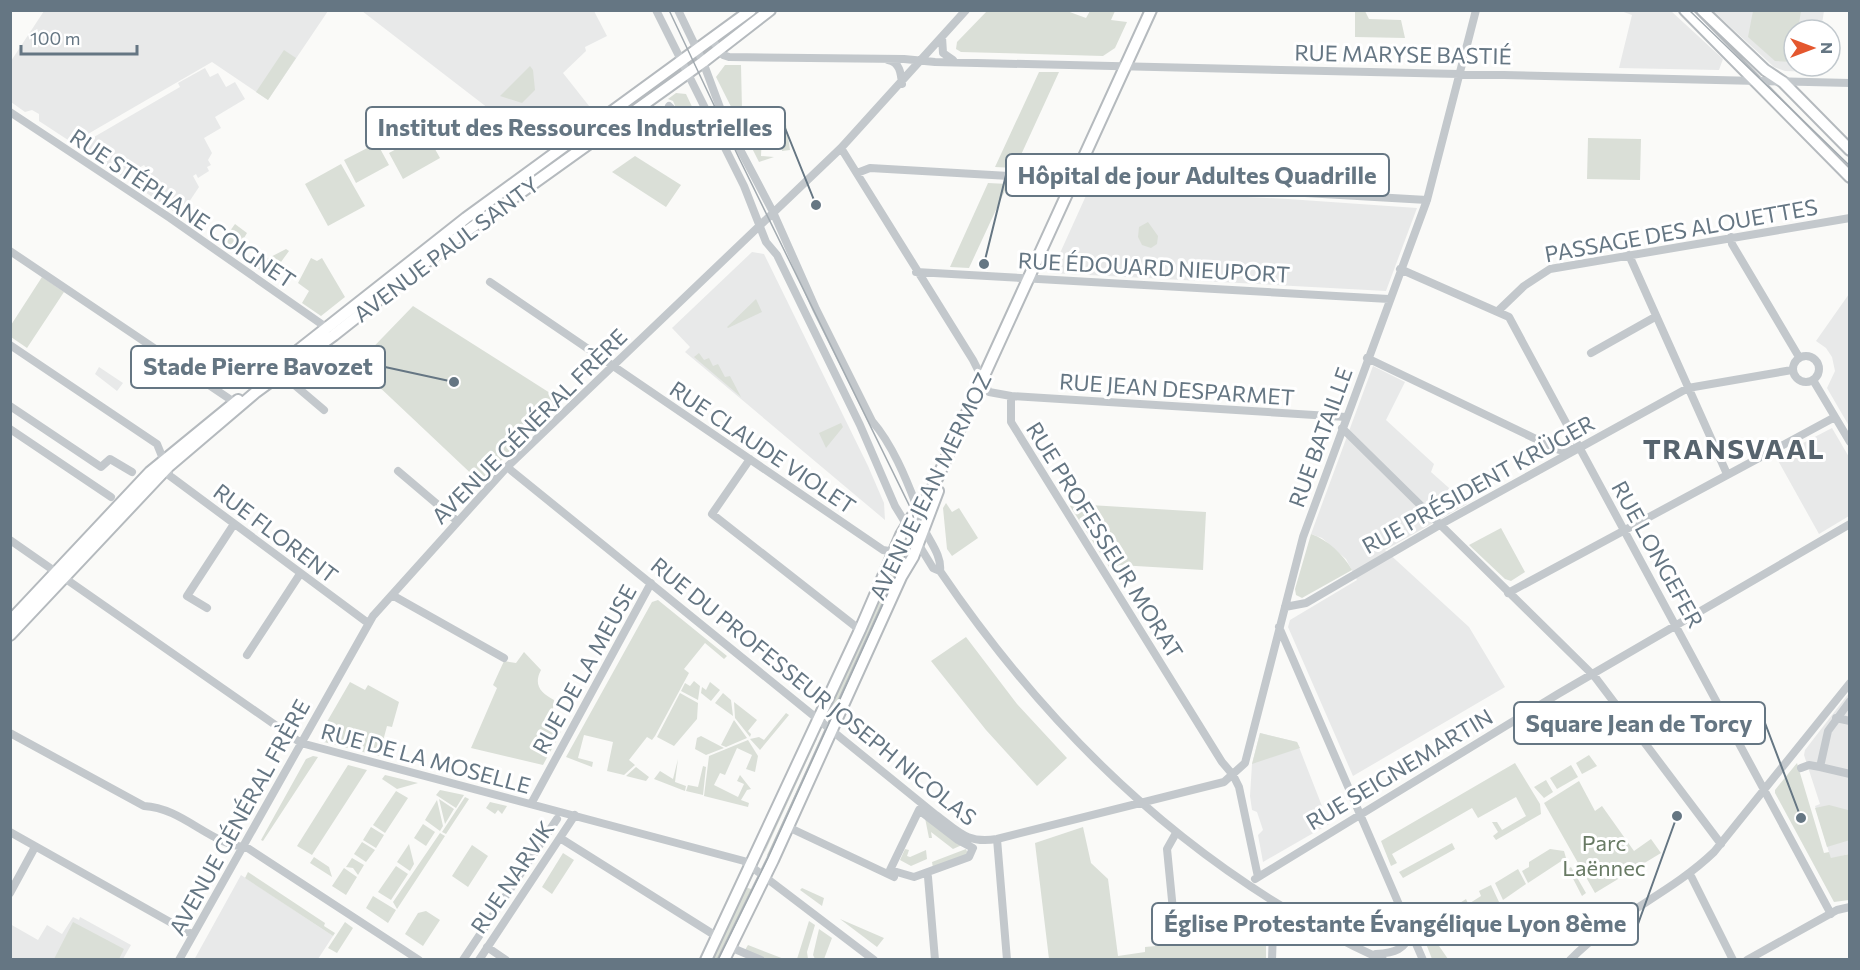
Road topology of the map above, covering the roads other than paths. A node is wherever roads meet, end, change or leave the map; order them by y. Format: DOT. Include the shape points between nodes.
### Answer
graph roads {
  1 [pos="657,10"];
  2 [pos="678,10"];
  3 [pos="750,10"];
  4 [pos="770,10"];
  5 [pos="966,10"];
  6 [pos="1151,10"];
  7 [pos="1157,10"];
  8 [pos="1476,10"];
  9 [pos="1685,10"];
  10 [pos="1702,10"];
  11 [pos="942,37"];
  12 [pos="712,40"];
  13 [pos="719,50"];
  14 [pos="697,52"];
  15 [pos="876,59"];
  16 [pos="923,60"];
  17 [pos="956,61"];
  18 [pos="703,62"];
  19 [pos="1129,65"];
  20 [pos="683,68"];
  21 [pos="1461,73"];
  22 [pos="1755,80"];
  23 [pos="1783,82"];
  24 [pos="1850,83"];
  25 [pos="902,84"];
  26 [pos="620,105"];
  27 [pos="669,106"];
  28 [pos="10,112"];
  29 [pos="624,117"];
  30 [pos="717,132"];
  31 [pos="841,148"];
  32 [pos="1850,150"];
  33 [pos="856,173"];
  34 [pos="1850,177"];
  35 [pos="1075,180"];
  36 [pos="1427,200"];
  37 [pos="773,212"];
  38 [pos="1850,218"];
  39 [pos="759,226"];
  40 [pos="1731,237"];
  41 [pos="10,251"];
  42 [pos="1629,255"];
  43 [pos="1400,269"];
  44 [pos="916,272"];
  45 [pos="1031,278"];
  46 [pos="489,282"];
  47 [pos="1389,299"];
  48 [pos="1498,311"];
  49 [pos="1655,317"];
  50 [pos="331,331"];
  51 [pos="10,345"];
  52 [pos="1590,353"];
  53 [pos="1799,357"];
  54 [pos="1367,358"];
  55 [pos="614,366"];
  56 [pos="1792,370"];
  57 [pos="278,371"];
  58 [pos="1813,380"];
  59 [pos="984,382"];
  60 [pos="1688,388"];
  61 [pos="1011,396"];
  62 [pos="238,404"];
  63 [pos="10,406"];
  64 [pos="324,410"];
  65 [pos="1835,417"];
  66 [pos="1343,418"];
  67 [pos="1342,428"];
  68 [pos="10,429"];
  69 [pos="1850,442"];
  70 [pos="1579,447"];
  71 [pos="750,459"];
  72 [pos="166,463"];
  73 [pos="507,467"];
  74 [pos="398,471"];
  75 [pos="132,472"];
  76 [pos="1727,474"];
  77 [pos="111,497"];
  78 [pos="918,507"];
  79 [pos="457,521"];
  80 [pos="234,524"];
  81 [pos="1850,524"];
  82 [pos="906,525"];
  83 [pos="1440,525"];
  84 [pos="923,527"];
  85 [pos="1623,531"];
  86 [pos="10,540"];
  87 [pos="918,544"];
  88 [pos="894,552"];
  89 [pos="940,571"];
  90 [pos="300,573"];
  91 [pos="60,575"];
  92 [pos="651,583"];
  93 [pos="1508,593"];
  94 [pos="392,595"];
  95 [pos="1285,607"];
  96 [pos="207,608"];
  97 [pos="10,621"];
  98 [pos="368,623"];
  99 [pos="1279,627"];
  100 [pos="1677,627"];
  101 [pos="860,630"];
  102 [pos="10,634"];
  103 [pos="1272,652"];
  104 [pos="247,655"];
  105 [pos="504,658"];
  106 [pos="1292,658"];
  107 [pos="1592,676"];
  108 [pos="1850,683"];
  109 [pos="1850,701"];
  110 [pos="819,718"];
  111 [pos="1836,718"];
  112 [pos="1850,721"];
  113 [pos="833,729"];
  114 [pos="10,733"];
  115 [pos="301,743"];
  116 [pos="1820,767"];
  117 [pos="1801,768"];
  118 [pos="1850,774"];
  119 [pos="1233,775"];
  120 [pos="1765,790"];
  121 [pos="531,804"];
  122 [pos="1139,804"];
  123 [pos="919,810"];
  124 [pos="1360,813"];
  125 [pos="575,815"];
  126 [pos="557,819"];
  127 [pos="788,827"];
  128 [pos="10,832"];
  129 [pos="1176,833"];
  130 [pos="560,838"];
  131 [pos="998,839"];
  132 [pos="981,842"];
  133 [pos="1722,844"];
  134 [pos="35,847"];
  135 [pos="242,847"];
  136 [pos="751,865"];
  137 [pos="1690,874"];
  138 [pos="928,877"];
  139 [pos="1258,877"];
  140 [pos="770,880"];
  141 [pos="1249,884"];
  142 [pos="10,893"];
  143 [pos="1284,907"];
  144 [pos="1850,907"];
  145 [pos="1831,914"];
  146 [pos="1411,930"];
  147 [pos="193,934"];
  148 [pos="716,936"];
  149 [pos="1176,941"];
  150 [pos="487,947"];
  151 [pos="730,947"];
  152 [pos="1372,957"];
  153 [pos="179,960"];
  154 [pos="419,960"];
  155 [pos="463,960"];
  156 [pos="479,960"];
  157 [pos="506,960"];
  158 [pos="706,960"];
  159 [pos="724,960"];
  160 [pos="761,960"];
  161 [pos="874,960"];
  162 [pos="935,960"];
  163 [pos="1007,960"];
  164 [pos="1272,960"];
  165 [pos="1383,960"];
  166 [pos="1423,960"];
  167 [pos="1570,960"];
  168 [pos="1733,960"];
  169 [pos="1747,960"];
  1 -- 20 [label="street"];
  2 -- 14 [label="street"];
  3 -- 12 [label="main road, AVENUE PAUL SANTY"];
  4 -- 13 [label="main road, AVENUE PAUL SANTY"];
  5 -- 11 [label="street, AVENUE GÉNÉRAL FRÈRE"];
  6 -- 19 [label="main road, AVENUE JEAN MERMOZ"];
  7 -- 19 [label="main road, AVENUE JEAN MERMOZ"];
  8 -- 21 [label="street, RUE BATAILLE"];
  9 -- 22 [label="main road"];
  10 -- 23 [label="main road"];
  11 -- 16 [label="street, AVENUE GÉNÉRAL FRÈRE"];
  11 -- 17 [label="street" via="943,54"];
  12 -- 13 [label="street"];
  12 -- 14 [label="main road, AVENUE PAUL SANTY"];
  13 -- 15 [label="street, RUE MARYSE BASTIÉ" via="729,57"];
  13 -- 18 [label="main road, AVENUE PAUL SANTY"];
  14 -- 18 [label="street"];
  14 -- 20 [label="main road, AVENUE PAUL SANTY"];
  15 -- 16 [label="street, RUE MARYSE BASTIÉ"];
  15 -- 25 [label="street, RUE MARYSE BASTIÉ" via="893,61"];
  16 -- 17 [label="street, RUE MARYSE BASTIÉ"];
  16 -- 25 [label="street, AVENUE GÉNÉRAL FRÈRE"];
  17 -- 19 [label="street, RUE MARYSE BASTIÉ"];
  18 -- 20 [label="main road, AVENUE PAUL SANTY"];
  18 -- 37 [label="street" via="725,121"];
  19 -- 21 [label="street, RUE MARYSE BASTIÉ"];
  19 -- 35 [label="main road, AVENUE JEAN MERMOZ"];
  20 -- 26 [label="main road, AVENUE PAUL SANTY"];
  20 -- 29 [label="main road, AVENUE PAUL SANTY"];
  20 -- 30 [label="street"];
  21 -- 22 [label="street, RUE MARYSE BASTIÉ"];
  21 -- 36 [label="street, RUE BATAILLE"];
  22 -- 23 [label="street, RUE MARYSE BASTIÉ"];
  22 -- 34 [label="main road"];
  23 -- 24 [label="street, RUE MARYSE BASTIÉ"];
  23 -- 32 [label="main road"];
  25 -- 31 [label="street, AVENUE GÉNÉRAL FRÈRE"];
  26 -- 29 [label="main road"];
  26 -- 50 [label="main road, AVENUE PAUL SANTY" via="466,218"];
  27 -- 30 [label="street" via="701,138"];
  28 -- 50 [label="street, RUE STÉPHANE COIGNET"];
  29 -- 50 [label="main road, AVENUE PAUL SANTY"];
  30 -- 39 [label="street"];
  31 -- 33 [label="street"];
  31 -- 37 [label="street, AVENUE GÉNÉRAL FRÈRE"];
  33 -- 35 [label="street" via="870,168"];
  33 -- 44 [label="street"];
  35 -- 36 [label="street"];
  35 -- 45 [label="main road, AVENUE JEAN MERMOZ"];
  36 -- 43 [label="street, RUE BATAILLE"];
  37 -- 39 [label="street, AVENUE GÉNÉRAL FRÈRE"];
  37 -- 78 [label="street" via="826,329"];
  38 -- 40 [label="street, PASSAGE DES ALOUETTES"];
  39 -- 55 [label="street, AVENUE GÉNÉRAL FRÈRE"];
  39 -- 82 [label="street" via="777,255"];
  40 -- 42 [label="street, PASSAGE DES ALOUETTES"];
  40 -- 53 [label="street"];
  41 -- 62 [label="street"];
  42 -- 48 [label="street, PASSAGE DES ALOUETTES" via="1545,270"];
  42 -- 49 [label="street"];
  43 -- 47 [label="street, RUE BATAILLE"];
  43 -- 48 [label="street, RUE LONGEFER"];
  44 -- 45 [label="street, RUE ÉDOUARD NIEUPORT"];
  44 -- 59 [label="street"];
  45 -- 47 [label="street, RUE ÉDOUARD NIEUPORT"];
  45 -- 59 [label="main road, AVENUE JEAN MERMOZ"];
  46 -- 55 [label="street, RUE CLAUDE VIOLET"];
  47 -- 54 [label="street, RUE BATAILLE"];
  48 -- 70 [label="street, RUE LONGEFER" via="1509,316"];
  49 -- 52 [label="street"];
  49 -- 60 [label="street"];
  50 -- 57 [label="main road, AVENUE PAUL SANTY"];
  51 -- 72 [label="street, RUE FLORENT" via="157,444"];
  53 -- 56 [label="street"];
  53 -- 58 [label="street" via="1816,360 1819,369"];
  54 -- 66 [label="street, RUE BATAILLE"];
  54 -- 70 [label="street" via="1559,450"];
  55 -- 71 [label="street, RUE CLAUDE VIOLET"];
  55 -- 73 [label="street, AVENUE GÉNÉRAL FRÈRE"];
  56 -- 58 [label="street" via="1800,381"];
  56 -- 60 [label="street, RUE PRÉSIDENT KRÜGER"];
  57 -- 62 [label="main road, AVENUE PAUL SANTY"];
  57 -- 64 [label="street"];
  58 -- 65 [label="street"];
  59 -- 61 [label="street" via="989,392"];
  59 -- 78 [label="main road, AVENUE JEAN MERMOZ" via="929,496"];
  59 -- 84 [label="main road, AVENUE JEAN MERMOZ"];
  60 -- 70 [label="street, RUE PRÉSIDENT KRÜGER"];
  60 -- 76 [label="street"];
  61 -- 66 [label="street, RUE JEAN DESPARMET"];
  61 -- 119 [label="street, RUE PROFESSEUR MORAT" via="1011,422"];
  62 -- 72 [label="main road, AVENUE PAUL SANTY"];
  63 -- 75 [label="street" via="101,467 110,459"];
  65 -- 69 [label="street"];
  65 -- 76 [label="street"];
  66 -- 67 [label="street, RUE BATAILLE"];
  67 -- 83 [label="street"];
  67 -- 95 [label="street, RUE BATAILLE" via="1303,537"];
  68 -- 77 [label="street"];
  70 -- 83 [label="street, RUE PRÉSIDENT KRÜGER"];
  70 -- 85 [label="street, RUE LONGEFER"];
  71 -- 88 [label="street, RUE CLAUDE VIOLET" via="883,550"];
  71 -- 101 [label="street" via="712,514"];
  72 -- 80 [label="street, RUE FLORENT" via="170,476"];
  72 -- 91 [label="main road, AVENUE PAUL SANTY"];
  73 -- 79 [label="street, AVENUE GÉNÉRAL FRÈRE"];
  73 -- 92 [label="street, RUE DU PROFESSEUR JOSEPH NICOLAS"];
  74 -- 79 [label="street"];
  76 -- 85 [label="street"];
  78 -- 82 [label="main road, AVENUE JEAN MERMOZ"];
  78 -- 84 [label="street"];
  79 -- 94 [label="street, AVENUE GÉNÉRAL FRÈRE"];
  80 -- 90 [label="street, RUE FLORENT"];
  80 -- 96 [label="street" via="187,596"];
  81 -- 100 [label="street, RUE SEIGNEMARTIN"];
  82 -- 87 [label="street"];
  82 -- 88 [label="main road, AVENUE JEAN MERMOZ"];
  83 -- 93 [label="street"];
  83 -- 95 [label="street, RUE PRÉSIDENT KRÜGER" via="1306,603"];
  84 -- 87 [label="main road, AVENUE JEAN MERMOZ"];
  84 -- 89 [label="street" via="938,555"];
  85 -- 93 [label="street"];
  85 -- 100 [label="street, RUE LONGEFER"];
  86 -- 91 [label="street, RUE DE LA MOSELLE"];
  87 -- 89 [label="street" via="933,568"];
  87 -- 113 [label="main road, AVENUE JEAN MERMOZ"];
  88 -- 101 [label="main road, AVENUE JEAN MERMOZ"];
  89 -- 122 [label="street" via="1030,692"];
  90 -- 98 [label="street, RUE FLORENT"];
  90 -- 104 [label="street"];
  91 -- 97 [label="main road, AVENUE PAUL SANTY"];
  91 -- 102 [label="main road, AVENUE PAUL SANTY"];
  91 -- 115 [label="street, RUE DE LA MOSELLE"];
  92 -- 110 [label="street, RUE DU PROFESSEUR JOSEPH NICOLAS"];
  92 -- 121 [label="street, RUE DE LA MEUSE"];
  93 -- 107 [label="street"];
  94 -- 98 [label="street, AVENUE GÉNÉRAL FRÈRE"];
  94 -- 105 [label="street"];
  95 -- 99 [label="street, RUE BATAILLE"];
  98 -- 115 [label="street, AVENUE GÉNÉRAL FRÈRE"];
  99 -- 103 [label="street, RUE BATAILLE"];
  99 -- 106 [label="street"];
  100 -- 107 [label="street, RUE SEIGNEMARTIN"];
  100 -- 120 [label="street, RUE LONGEFER"];
  101 -- 110 [label="main road, AVENUE JEAN MERMOZ"];
  103 -- 106 [label="street" via="1286,652"];
  103 -- 119 [label="street, RUE BATAILLE" via="1245,763"];
  106 -- 124 [label="street"];
  107 -- 124 [label="street, RUE SEIGNEMARTIN"];
  107 -- 133 [label="street"];
  108 -- 120 [label="street"];
  109 -- 111 [label="street"];
  110 -- 113 [label="street, RUE DU PROFESSEUR JOSEPH NICOLAS"];
  110 -- 136 [label="main road, AVENUE JEAN MERMOZ"];
  111 -- 112 [label="street"];
  111 -- 116 [label="street" via="1828,731"];
  113 -- 127 [label="main road, AVENUE JEAN MERMOZ"];
  113 -- 132 [label="street, RUE DU PROFESSEUR JOSEPH NICOLAS" via="963,836"];
  114 -- 135 [label="street" via="144,806 162,807"];
  115 -- 121 [label="street, RUE DE LA MOSELLE"];
  115 -- 135 [label="street, AVENUE GÉNÉRAL FRÈRE"];
  116 -- 117 [label="street"];
  116 -- 118 [label="street"];
  119 -- 122 [label="street, RUE DU PROFESSEUR JOSEPH NICOLAS" via="1224,782"];
  119 -- 139 [label="street"];
  120 -- 133 [label="street"];
  120 -- 145 [label="street, RUE LONGEFER"];
  121 -- 125 [label="street, RUE DE LA MOSELLE"];
  122 -- 129 [label="street"];
  122 -- 131 [label="street, RUE DU PROFESSEUR JOSEPH NICOLAS"];
  123 -- 123 [label="street" via="891,870 914,877 969,856 973,848"];
  124 -- 139 [label="street, RUE SEIGNEMARTIN"];
  124 -- 146 [label="street"];
  125 -- 130 [label="street, RUE NARVIK"];
  125 -- 136 [label="street, RUE DE LA MOSELLE"];
  126 -- 155 [label="street"];
  127 -- 138 [label="street" via="900,879"];
  127 -- 140 [label="main road, AVENUE JEAN MERMOZ"];
  128 -- 134 [label="street"];
  129 -- 141 [label="street"];
  129 -- 149 [label="street" via="1167,849"];
  130 -- 148 [label="street"];
  130 -- 150 [label="street, RUE NARVIK"];
  131 -- 132 [label="street, RUE DU PROFESSEUR JOSEPH NICOLAS"];
  131 -- 163 [label="street"];
  132 -- 138 [label="street" via="971,860"];
  133 -- 137 [label="street"];
  134 -- 142 [label="street"];
  134 -- 147 [label="street"];
  135 -- 147 [label="street, AVENUE GÉNÉRAL FRÈRE"];
  135 -- 154 [label="street"];
  136 -- 140 [label="street, RUE DE LA MOSELLE"];
  136 -- 148 [label="main road, AVENUE JEAN MERMOZ"];
  137 -- 167 [label="street" via="1618,918"];
  137 -- 168 [label="street"];
  138 -- 162 [label="street"];
  139 -- 141 [label="street, RUE SEIGNEMARTIN"];
  140 -- 151 [label="main road, AVENUE JEAN MERMOZ" via="752,900"];
  140 -- 161 [label="street, RUE DE LA MOSELLE"];
  141 -- 143 [label="street"];
  143 -- 152 [label="street"];
  143 -- 164 [label="street" via="1273,930"];
  144 -- 145 [label="street"];
  145 -- 169 [label="street"];
  146 -- 152 [label="street" via="1408,941 1397,951"];
  146 -- 166 [label="street"];
  147 -- 153 [label="street, AVENUE GÉNÉRAL FRÈRE"];
  148 -- 158 [label="main road, AVENUE JEAN MERMOZ"];
  150 -- 156 [label="street, RUE NARVIK"];
  150 -- 157 [label="street"];
  151 -- 159 [label="main road, AVENUE JEAN MERMOZ"];
  151 -- 160 [label="street"];
  152 -- 165 [label="street"];
}
